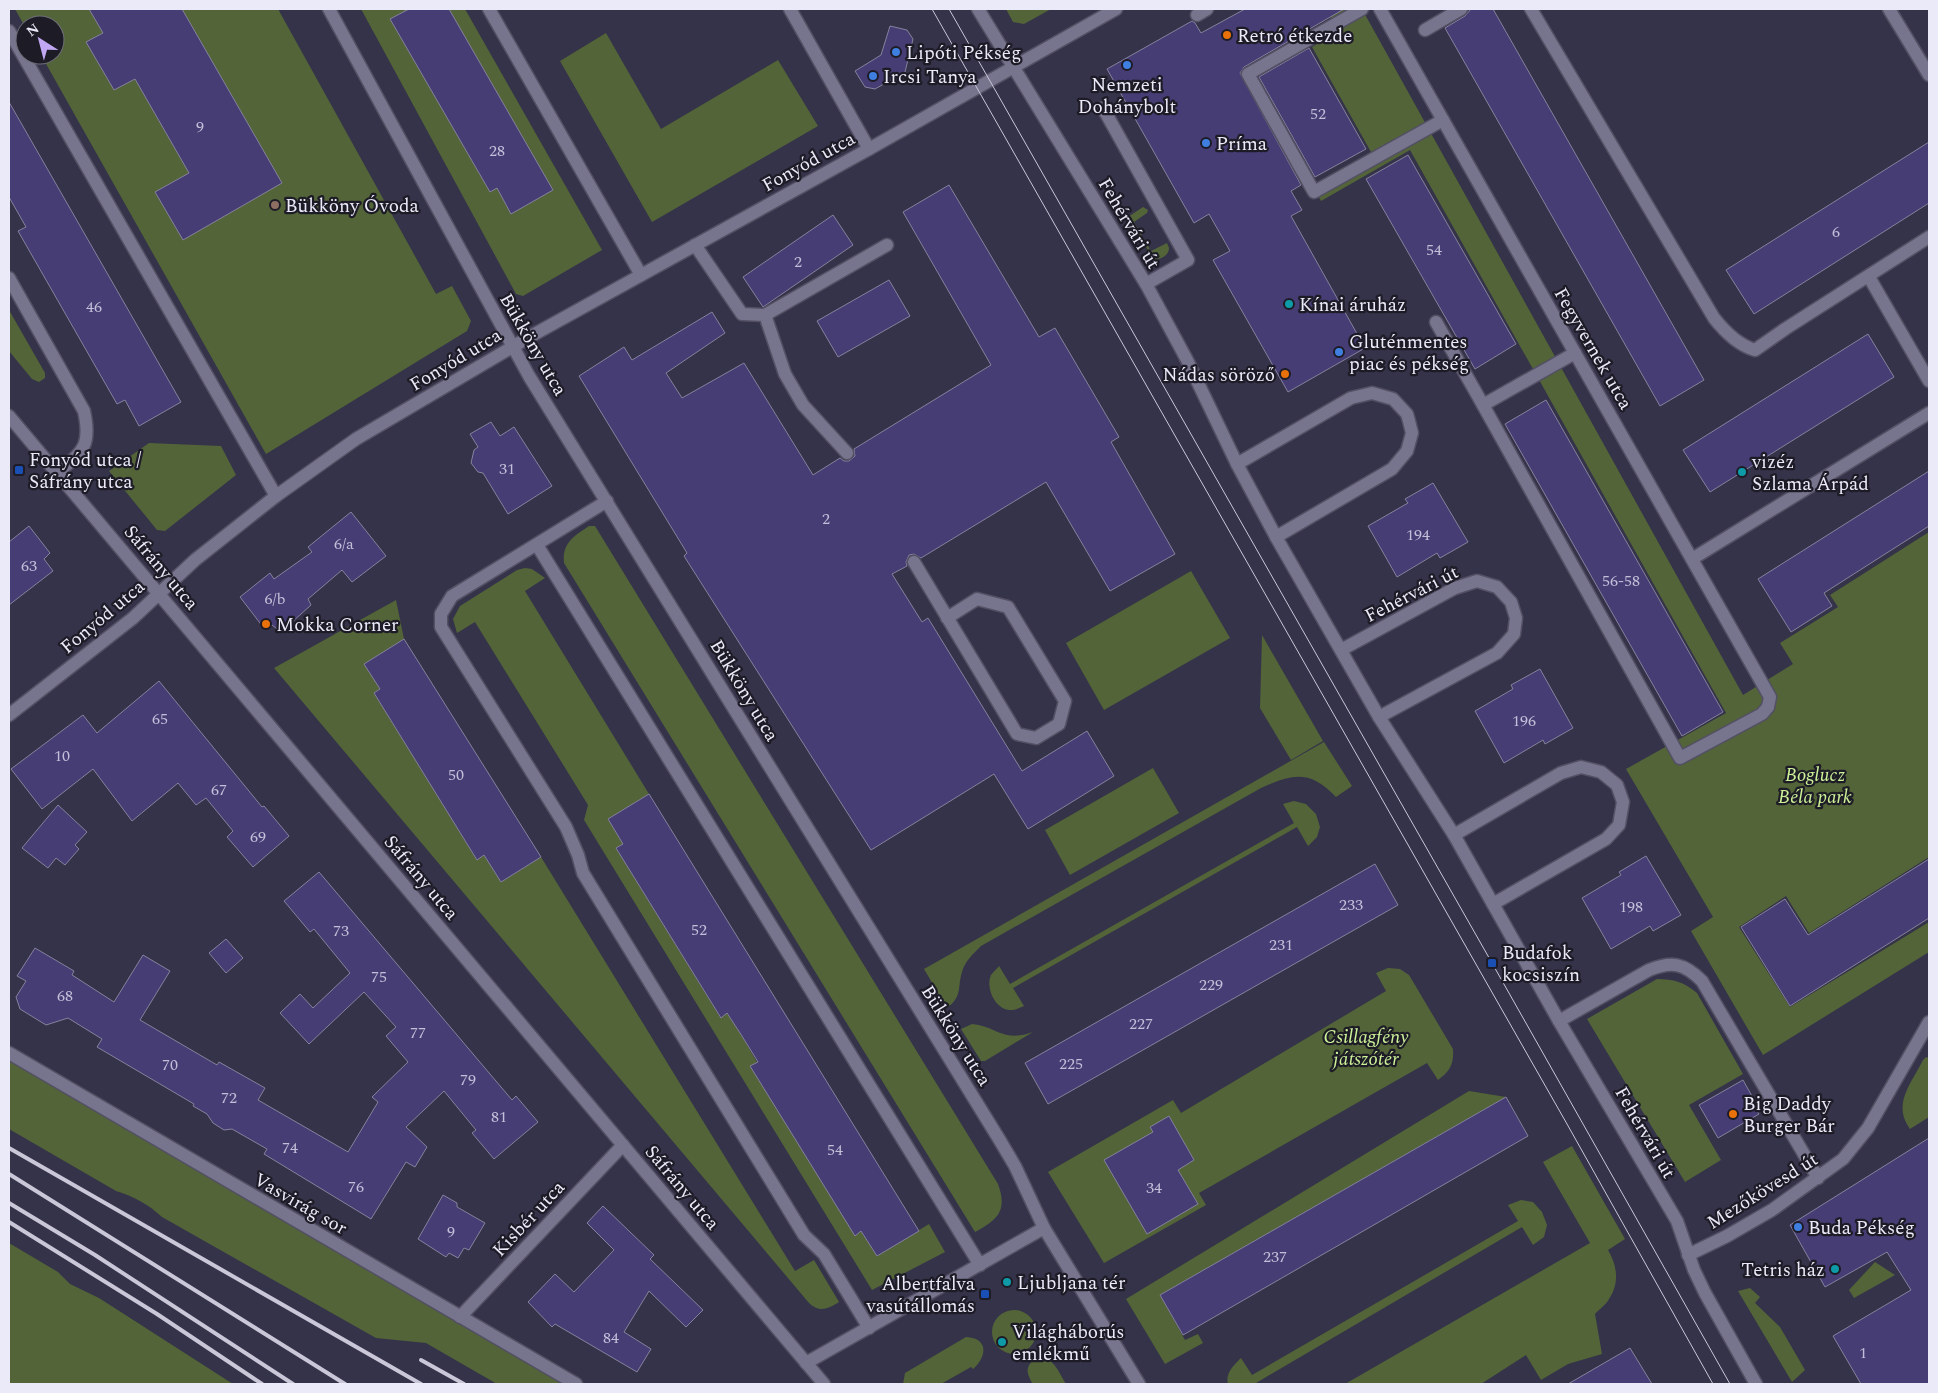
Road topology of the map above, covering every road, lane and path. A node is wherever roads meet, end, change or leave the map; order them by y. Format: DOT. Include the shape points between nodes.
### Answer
graph roads {
  1 [pos="329,9"];
  2 [pos="489,9"];
  3 [pos="790,9"];
  4 [pos="978,9"];
  5 [pos="1116,9"];
  6 [pos="1362,9"];
  7 [pos="1380,9"];
  8 [pos="1460,9"];
  9 [pos="1532,9"];
  10 [pos="1889,9"];
  11 [pos="1425,30"];
  12 [pos="9,31"];
  13 [pos="1013,67"];
  14 [pos="1929,75"];
  15 [pos="1103,108"];
  16 [pos="1443,120"];
  17 [pos="869,148"];
  18 [pos="1929,237"];
  19 [pos="695,245"];
  20 [pos="887,245"];
  21 [pos="641,275"];
  22 [pos="1868,277"];
  23 [pos="9,278"];
  24 [pos="1146,284"];
  25 [pos="765,315"];
  26 [pos="1436,322"];
  27 [pos="513,346"];
  28 [pos="1575,354"];
  29 [pos="1929,381"];
  30 [pos="1483,405"];
  31 [pos="1929,413"];
  32 [pos="9,416"];
  33 [pos="847,453"];
  34 [pos="1237,464"];
  35 [pos="57,473"];
  36 [pos="276,496"];
  37 [pos="607,500"];
  38 [pos="1276,537"];
  39 [pos="536,545"];
  40 [pos="1692,559"];
  41 [pos="914,562"];
  42 [pos="159,593"];
  43 [pos="947,618"];
  44 [pos="1341,650"];
  45 [pos="9,715"];
  46 [pos="1379,717"];
  47 [pos="1454,835"];
  48 [pos="1493,904"];
  49 [pos="1560,1021"];
  50 [pos="1929,1022"];
  51 [pos="9,1053"];
  52 [pos="623,1145"];
  53 [pos="1818,1178"];
  54 [pos="1044,1228"];
  55 [pos="1688,1255"];
  56 [pos="980,1264"];
  57 [pos="460,1318"];
  58 [pos="869,1328"];
  59 [pos="806,1363"];
  60 [pos="576,1384"];
  61 [pos="824,1384"];
  62 [pos="1139,1384"];
  63 [pos="1756,1384"];
  1 -- 27 [label="street, Bükköny utca"];
  2 -- 21 [label="street"];
  3 -- 17 [label="street"];
  4 -- 13 [label="street, Fehérvári út"];
  5 -- 13 [label="street, Fonyód utca"];
  6 -- 16 [label="street" via="1248,74 1314,192"];
  7 -- 16 [label="street, Fegyvernek utca"];
  8 -- 11 [label="street"];
  9 -- 22 [label="street" via="1725,332 1755,350"];
  10 -- 14 [label="street"];
  12 -- 36 [label="street"];
  13 -- 17 [label="street, Fonyód utca"];
  13 -- 24 [label="street, Fehérvári út"];
  15 -- 24 [label="street" via="1188,260"];
  16 -- 28 [label="street, Fegyvernek utca"];
  17 -- 19 [label="street, Fonyód utca"];
  18 -- 22 [label="street"];
  19 -- 21 [label="street, Fonyód utca"];
  19 -- 25 [label="street" via="742,314"];
  20 -- 25 [label="street"];
  21 -- 27 [label="street, Fonyód utca"];
  22 -- 29 [label="street"];
  23 -- 35 [label="street" via="84,412 88,429 85,446"];
  24 -- 34 [label="street, Fehérvári út"];
  25 -- 33 [label="street" via="785,374 802,405"];
  26 -- 30 [label="street"];
  27 -- 36 [label="street, Fonyód utca" via="356,439"];
  27 -- 37 [label="street, Bükköny utca"];
  28 -- 30 [label="street"];
  28 -- 40 [label="street, Fegyvernek utca"];
  30 -- 40 [label="street, Fegyvernek utca" via="1680,758 1762,714 1770,697"];
  31 -- 40 [label="street"];
  32 -- 35 [label="street, Sáfrány utca"];
  34 -- 38 [label="street, Fehérvári út"];
  34 -- 38 [label="street" via="1351,398 1372,393 1393,399 1407,414 1412,434 1407,451 1392,469"];
  35 -- 42 [label="street, Sáfrány utca"];
  36 -- 42 [label="street, Fonyód utca"];
  37 -- 39 [label="street"];
  37 -- 54 [label="street, Bükköny utca" via="1003,1146"];
  38 -- 44 [label="street, Fehérvári út"];
  39 -- 56 [label="street"];
  39 -- 58 [label="street" via="452,596 441,614 441,627 566,827 583,873 804,1235 824,1254"];
  41 -- 43 [label="street"];
  42 -- 45 [label="street, Fonyód utca" via="127,623"];
  42 -- 52 [label="street, Sáfrány utca"];
  43 -- 43 [label="street" via="1017,734 1036,738 1059,724 1065,701 1008,607 977,599"];
  44 -- 46 [label="street, Fehérvári út"];
  44 -- 46 [label="street, Fehérvári út" via="1455,588 1477,581 1497,587 1511,602 1516,618 1514,634 1497,653"];
  46 -- 47 [label="street, Fehérvári út"];
  47 -- 48 [label="street, Fehérvári út"];
  47 -- 48 [label="street" via="1561,772 1581,767 1601,772 1617,785 1623,802 1618,825 1606,838"];
  48 -- 49 [label="street, Fehérvári út"];
  49 -- 53 [label="street" via="1648,970 1678,965 1692,972 1702,981"];
  49 -- 55 [label="street, Fehérvári út" via="1677,1221"];
  50 -- 53 [label="street, Mezőkövesd út" via="1868,1128 1844,1159"];
  51 -- 57 [label="street, Vasvirág sor"];
  52 -- 57 [label="street, Kisbér utca"];
  52 -- 59 [label="street, Sáfrány utca"];
  53 -- 55 [label="street, Mezőkövesd út" via="1772,1210"];
  54 -- 56 [label="street"];
  54 -- 62 [label="street, Bükköny utca"];
  55 -- 63 [label="street, Fehérvári út" via="1705,1293"];
  56 -- 58 [label="street"];
  57 -- 60 [label="street, Vasvirág sor"];
  58 -- 59 [label="street"];
  59 -- 61 [label="street"];
}
